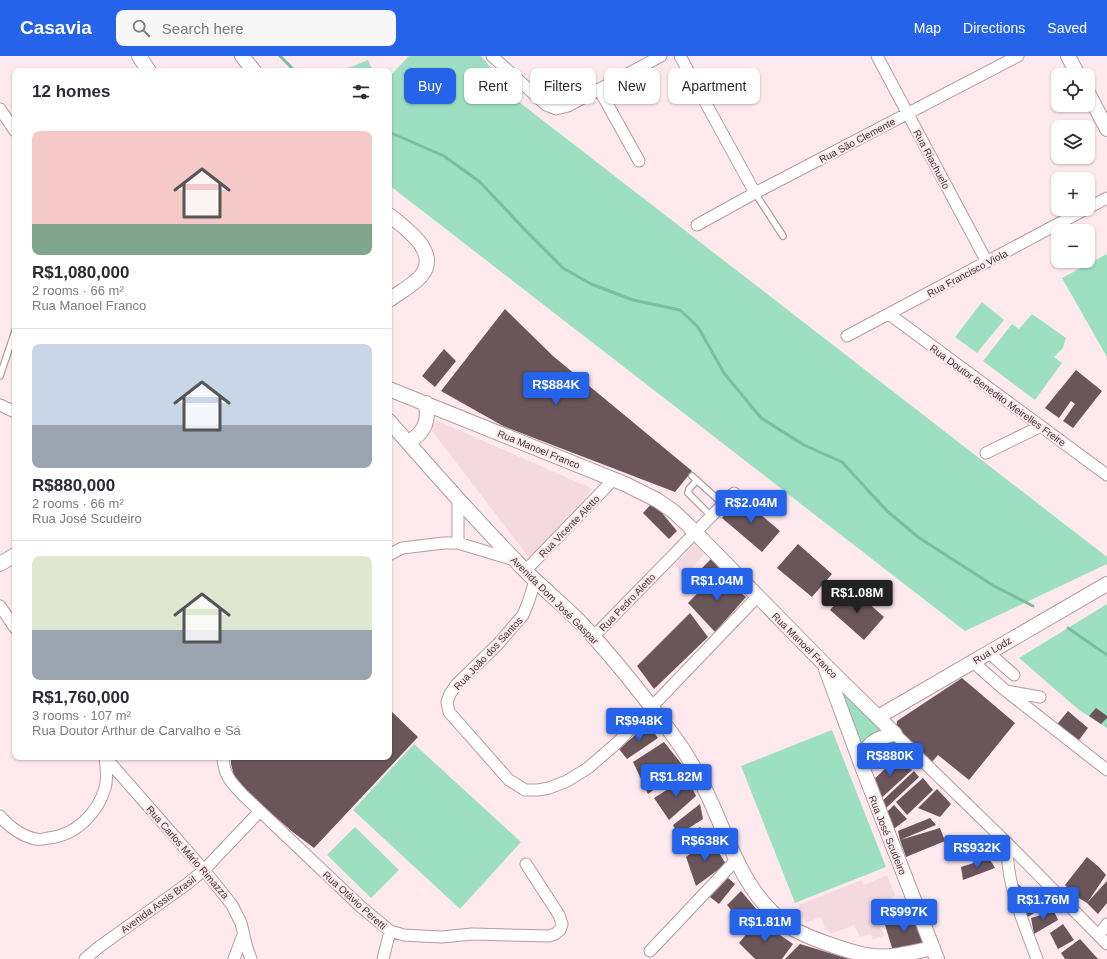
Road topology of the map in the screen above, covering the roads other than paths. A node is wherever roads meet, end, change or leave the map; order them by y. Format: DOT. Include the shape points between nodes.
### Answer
graph roads {
  1 [pos="139,56"];
  2 [pos="242,56"];
  3 [pos="492,56"];
  4 [pos="662,56"];
  5 [pos="680,56"];
  6 [pos="877,56"];
  7 [pos="1018,56"];
  8 [pos="1068,56"];
  9 [pos="147,68"];
  10 [pos="252,68"];
  11 [pos="1074,68"];
  12 [pos="599,89"];
  13 [pos="1095,106"];
  14 [pos="0,109"];
  15 [pos="907,113"];
  16 [pos="12,127"];
  17 [pos="1107,129"];
  18 [pos="639,161"];
  19 [pos="755,193"];
  20 [pos="1107,198"];
  21 [pos="1095,204"];
  22 [pos="1072,216"];
  23 [pos="392,217"];
  24 [pos="697,225"];
  25 [pos="783,236"];
  26 [pos="987,262"];
  27 [pos="392,298"];
  28 [pos="889,314"];
  29 [pos="847,336"];
  30 [pos="12,340"];
  31 [pos="0,376"];
  32 [pos="392,390"];
  33 [pos="404,395"];
  34 [pos="392,399"];
  35 [pos="426,403"];
  36 [pos="0,405"];
  37 [pos="12,411"];
  38 [pos="392,424"];
  39 [pos="1041,426"];
  40 [pos="408,442"];
  41 [pos="986,453"];
  42 [pos="1107,475"];
  43 [pos="613,480"];
  44 [pos="734,493"];
  45 [pos="458,498"];
  46 [pos="723,504"];
  47 [pos="711,516"];
  48 [pos="695,532"];
  49 [pos="458,543"];
  50 [pos="392,553"];
  51 [pos="12,557"];
  52 [pos="514,560"];
  53 [pos="0,564"];
  54 [pos="530,576"];
  55 [pos="1107,584"];
  56 [pos="758,596"];
  57 [pos="0,606"];
  58 [pos="12,624"];
  59 [pos="593,637"];
  60 [pos="988,652"];
  61 [pos="972,662"];
  62 [pos="825,665"];
  63 [pos="1014,675"];
  64 [pos="1006,691"];
  65 [pos="1040,697"];
  66 [pos="651,707"];
  67 [pos="878,716"];
  68 [pos="895,734"];
  69 [pos="105,760"];
  70 [pos="108,760"];
  71 [pos="223,760"];
  72 [pos="863,769"];
  73 [pos="1107,770"];
  74 [pos="260,811"];
  75 [pos="0,816"];
  76 [pos="1007,843"];
  77 [pos="736,860"];
  78 [pos="526,864"];
  79 [pos="204,870"];
  80 [pos="1107,924"];
  81 [pos="390,931"];
  82 [pos="243,934"];
  83 [pos="1099,935"];
  84 [pos="1107,944"];
  85 [pos="650,951"];
  86 [pos="935,954"];
  87 [pos="85,959"];
  88 [pos="234,959"];
  89 [pos="251,959"];
  90 [pos="383,959"];
  91 [pos="1037,959"];
  1 -- 9 [label="street"];
  2 -- 10 [label="street"];
  3 -- 12 [label="street" via="546,105 556,109 568,106"];
  4 -- 12 [label="street"];
  5 -- 19 [label="street"];
  6 -- 15 [label="street, Rua Riachuelo"];
  7 -- 15 [label="street, Rua São Clemente"];
  8 -- 11 [label="street"];
  12 -- 18 [label="street"];
  13 -- 17 [label="street"];
  14 -- 16 [label="street"];
  15 -- 19 [label="street, Rua São Clemente"];
  15 -- 26 [label="street, Rua Riachuelo"];
  19 -- 24 [label="street, Rua São Clemente"];
  19 -- 25 [label="lane"];
  20 -- 21 [label="street, Rua Francisco Viola"];
  22 -- 26 [label="street, Rua Francisco Viola"];
  23 -- 27 [label="street" via="415,236 422,246 427,267 413,283"];
  26 -- 28 [label="street, Rua Francisco Viola"];
  28 -- 29 [label="street, Rua Francisco Viola"];
  28 -- 39 [label="street, Rua Doutor Benedito Meirelles Freire"];
  30 -- 31 [label="lane"];
  32 -- 33 [label="street, Rua Manoel Franco"];
  33 -- 34 [label="street"];
  33 -- 35 [label="street, Rua Manoel Franco"];
  35 -- 40 [label="street" via="428,415 425,425 419,435"];
  35 -- 43 [label="street, Rua Manoel Franco"];
  36 -- 37 [label="street"];
  38 -- 40 [label="street, Avenida Dom José Gaspar"];
  39 -- 41 [label="street"];
  39 -- 42 [label="street, Rua Doutor Benedito Meirelles Freire"];
  40 -- 45 [label="street, Avenida Dom José Gaspar"];
  43 -- 48 [label="street, Rua Manoel Franco" via="657,500"];
  43 -- 54 [label="street, Rua Vicente Aletto"];
  44 -- 46 [label="street, Rua Pedro Aletto"];
  45 -- 49 [label="street"];
  45 -- 52 [label="street, Avenida Dom José Gaspar"];
  46 -- 47 [label="street, Rua Pedro Aletto"];
  46 -- 47 [label="lane" via="695,478 688,493"];
  47 -- 48 [label="street, Rua Pedro Aletto"];
  48 -- 56 [label="street, Rua Manoel Franco"];
  48 -- 59 [label="street, Rua Pedro Aletto"];
  49 -- 50 [label="street" via="408,547"];
  49 -- 52 [label="street"];
  51 -- 53 [label="street"];
  52 -- 54 [label="street, Avenida Dom José Gaspar"];
  54 -- 59 [label="street, Avenida Dom José Gaspar"];
  54 -- 66 [label="street, Rua João dos Santos" via="528,602 523,615 456,685 447,702 449,712 509,780 525,790 548,788 567,781 588,768 618,742"];
  55 -- 60 [label="street, Rua Lodz"];
  56 -- 62 [label="street, Rua Manoel Franco"];
  56 -- 66 [label="street"];
  57 -- 58 [label="street"];
  59 -- 66 [label="street, Avenida Dom José Gaspar"];
  60 -- 61 [label="street, Rua Lodz"];
  60 -- 63 [label="street"];
  61 -- 64 [label="street"];
  61 -- 67 [label="street, Rua Lodz"];
  62 -- 67 [label="street, Rua Manoel Franco"];
  62 -- 72 [label="street, Rua José Scudeiro"];
  64 -- 65 [label="street"];
  64 -- 73 [label="street"];
  66 -- 77 [label="street, Avenida Dom José Gaspar" via="674,736 694,768"];
  67 -- 68 [label="street, Rua Manoel Franco"];
  68 -- 72 [label="street" via="870,744 862,758"];
  68 -- 76 [label="street, Rua Manoel Franco"];
  69 -- 75 [label="street" via="106,787 99,802 92,814 67,834 36,840 19,833"];
  70 -- 79 [label="street, Rua Carlos Mário Rimazza"];
  71 -- 74 [label="street, Rua Otávio Peretti" via="223,767 229,780"];
  72 -- 86 [label="street, Rua José Scudeiro"];
  74 -- 79 [label="street, Avenida Assis Brasil"];
  74 -- 81 [label="street, Rua Otávio Peretti"];
  76 -- 83 [label="street, Rua Manoel Franco"];
  76 -- 91 [label="street" via="1011,885"];
  77 -- 85 [label="street"];
  77 -- 86 [label="street, Avenida Dom José Gaspar" via="749,885 764,905 788,926 813,938 874,956"];
  78 -- 81 [label="street, Rua Otávio Peretti" via="559,915 562,924 555,934 472,934 442,937 404,935"];
  79 -- 82 [label="street, Rua Carlos Mário Rimazza" via="232,905 241,923"];
  79 -- 87 [label="street, Avenida Assis Brasil"];
  80 -- 83 [label="street"];
  81 -- 90 [label="street"];
  82 -- 88 [label="street"];
  82 -- 89 [label="street, Rua Carlos Mário Rimazza"];
  83 -- 84 [label="street, Rua Manoel Franco"];
}
